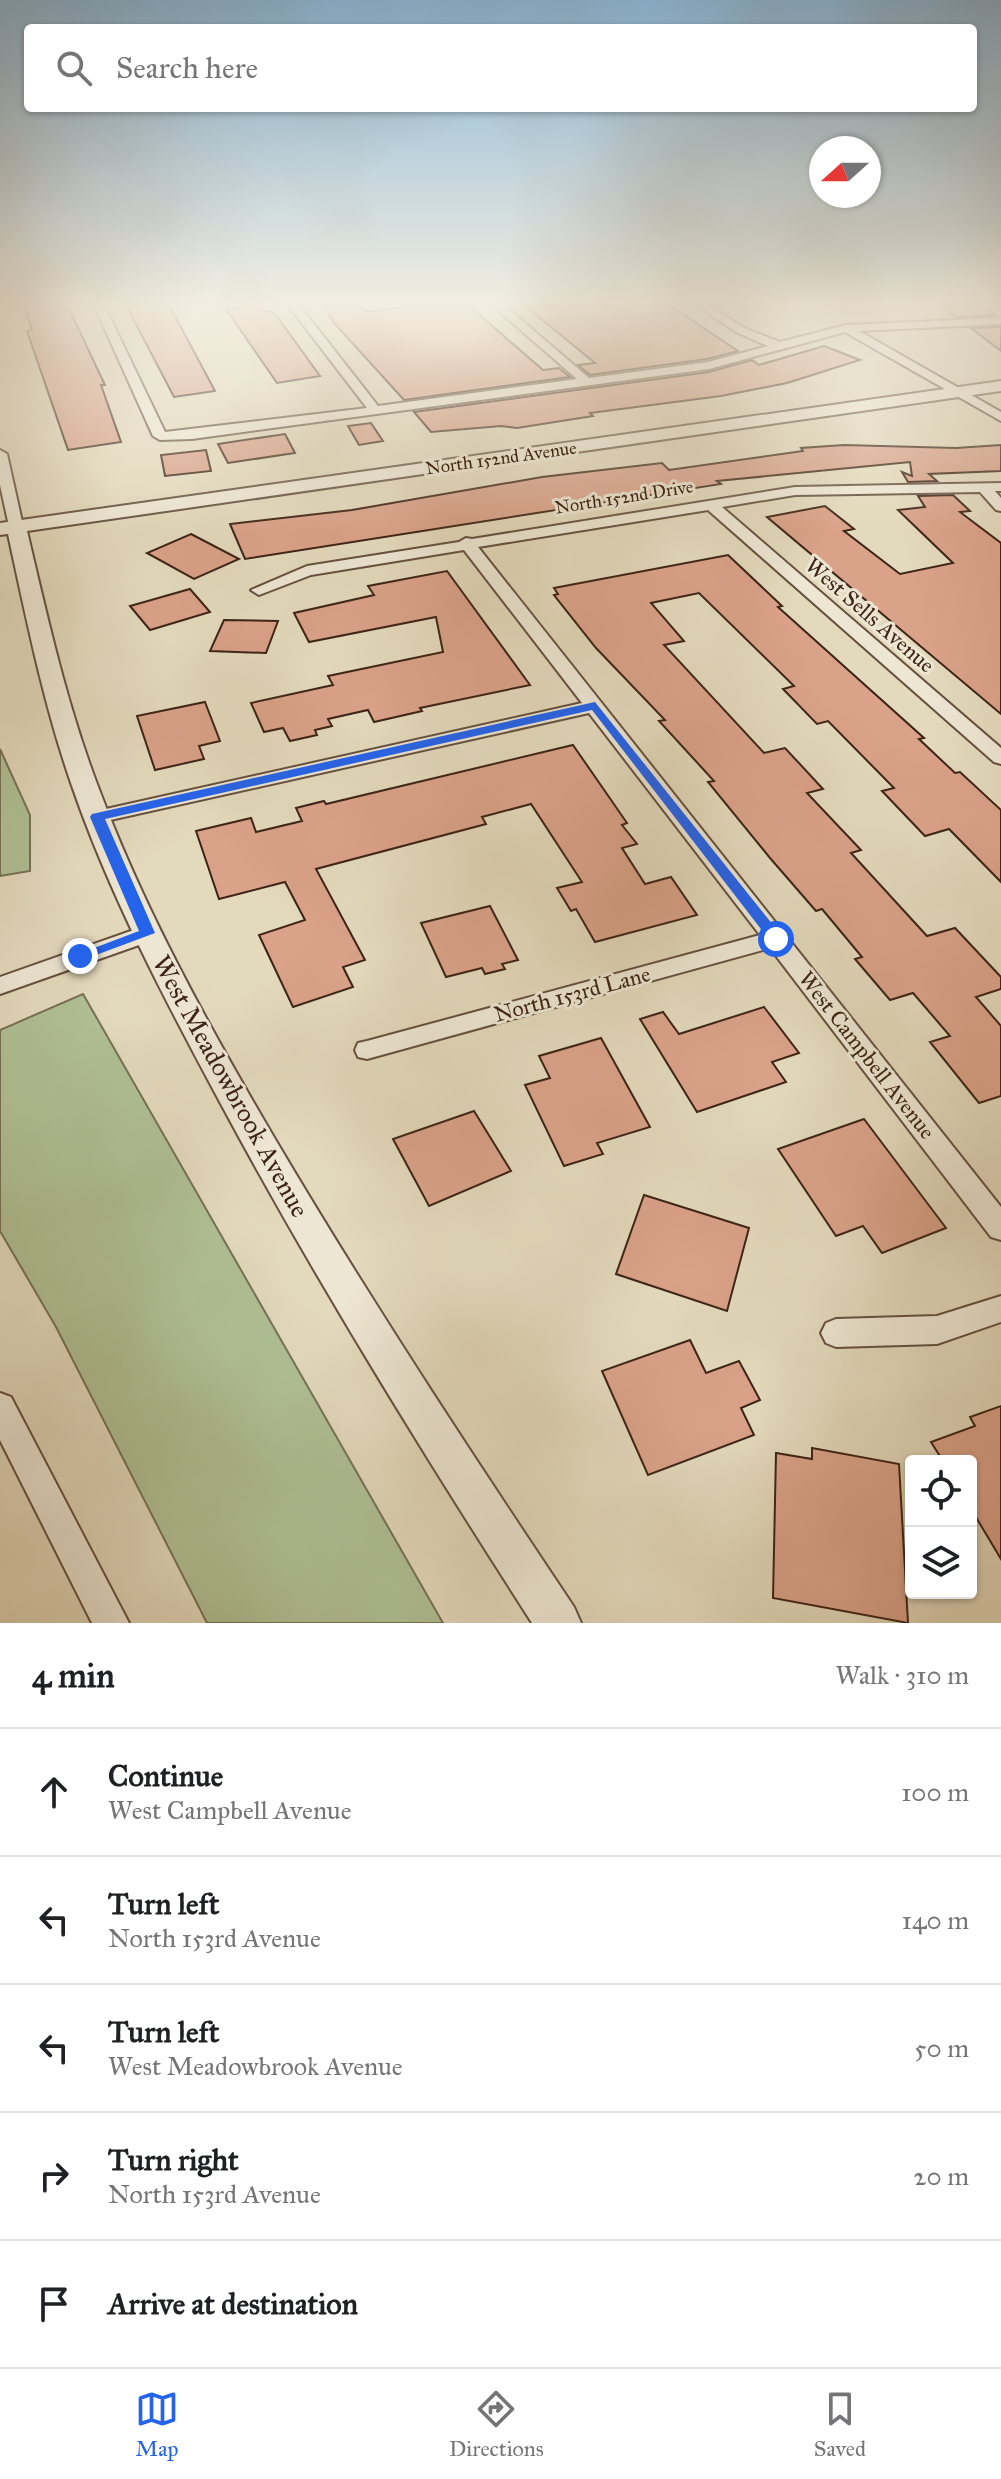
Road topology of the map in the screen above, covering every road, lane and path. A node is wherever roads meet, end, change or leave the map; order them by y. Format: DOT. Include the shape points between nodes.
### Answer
graph roads {
  1 [pos="134,381"];
  2 [pos="352,381"];
  3 [pos="586,381"];
  4 [pos="937,381"];
  5 [pos="1001,386"];
  6 [pos="957,392"];
  7 [pos="375,410"];
  8 [pos="1001,417"];
  9 [pos="0,454"];
  10 [pos="1001,487"];
  11 [pos="984,488"];
  12 [pos="710,504"];
  13 [pos="1001,507"];
  14 [pos="8,528"];
  15 [pos="466,542"];
  16 [pos="259,590"];
  17 [pos="595,706"];
  18 [pos="1001,758"];
  19 [pos="97,817"];
  20 [pos="148,933"];
  21 [pos="776,939"];
  22 [pos="0,986"];
  23 [pos="367,1050"];
  24 [pos="1001,1228"];
  25 [pos="1001,1309"];
  26 [pos="836,1333"];
  27 [pos="0,1408"];
  28 [pos="111,1623"];
  29 [pos="558,1623"];
  1 -- 7 [label="street" via="160,436"];
  2 -- 7 [label="street"];
  3 -- 7 [label="street"];
  4 -- 6 [label="street"];
  5 -- 6 [label="street, North 152nd Avenue"];
  6 -- 8 [label="street"];
  6 -- 14 [label="street, North 152nd Avenue"];
  9 -- 14 [label="street, West Meadowbrook Avenue"];
  10 -- 11 [label="street, North 152nd Drive"];
  11 -- 12 [label="street, North 152nd Drive" via="795,491"];
  11 -- 13 [label="street"];
  12 -- 15 [label="street, North 152nd Drive"];
  12 -- 18 [label="street, West Sells Avenue"];
  14 -- 19 [label="street, West Meadowbrook Avenue"];
  15 -- 16 [label="street, North 152nd Drive" via="307,571"];
  15 -- 17 [label="street, West Campbell Avenue"];
  17 -- 19 [label="street"];
  17 -- 21 [label="street, West Campbell Avenue"];
  19 -- 20 [label="street, West Meadowbrook Avenue"];
  20 -- 22 [label="street"];
  20 -- 29 [label="street, West Meadowbrook Avenue" via="283,1185"];
  21 -- 23 [label="street, North 153rd Lane"];
  21 -- 24 [label="street, West Campbell Avenue"];
  25 -- 26 [label="street" via="937,1330"];
  27 -- 28 [label="street"];
}
